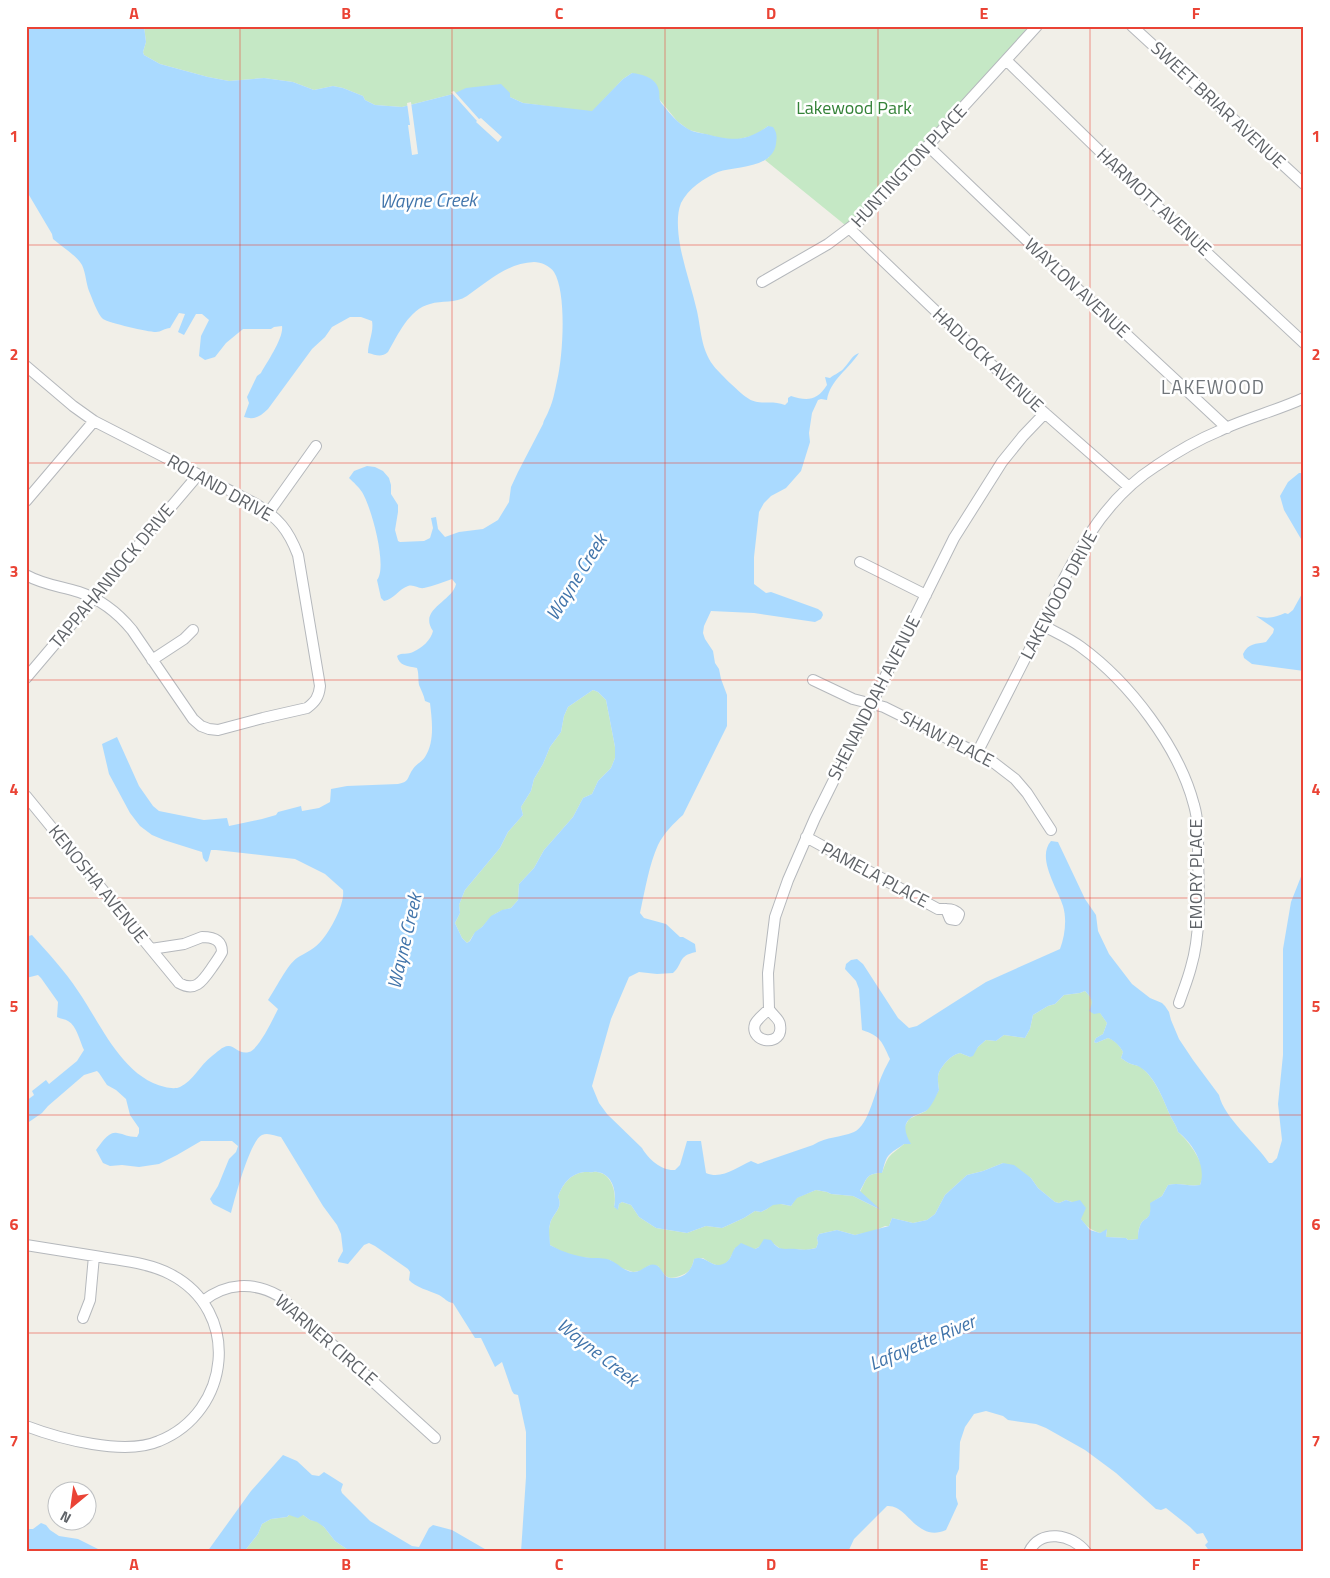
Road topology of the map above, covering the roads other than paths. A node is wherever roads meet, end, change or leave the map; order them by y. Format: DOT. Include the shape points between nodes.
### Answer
graph roads {
  1 [pos="1037,26"];
  2 [pos="1132,26"];
  3 [pos="1006,60"];
  4 [pos="928,146"];
  5 [pos="1304,184"];
  6 [pos="850,229"];
  7 [pos="762,282"];
  8 [pos="1304,343"];
  9 [pos="26,366"];
  10 [pos="1304,398"];
  11 [pos="1045,413"];
  12 [pos="94,421"];
  13 [pos="1227,428"];
  14 [pos="316,446"];
  15 [pos="198,475"];
  16 [pos="1129,487"];
  17 [pos="26,500"];
  18 [pos="269,512"];
  19 [pos="860,562"];
  20 [pos="26,575"];
  21 [pos="926,595"];
  22 [pos="93,598"];
  23 [pos="1042,625"];
  24 [pos="193,630"];
  25 [pos="152,660"];
  26 [pos="26,678"];
  27 [pos="813,680"];
  28 [pos="872,704"];
  29 [pos="977,753"];
  30 [pos="26,796"];
  31 [pos="1052,830"];
  32 [pos="806,837"];
  33 [pos="946,909"];
  34 [pos="151,949"];
  35 [pos="1179,1003"];
  36 [pos="769,1009"];
  37 [pos="26,1245"];
  38 [pos="94,1256"];
  39 [pos="203,1301"];
  40 [pos="83,1318"];
  41 [pos="26,1426"];
  42 [pos="435,1438"];
  43 [pos="1029,1552"];
  44 [pos="1086,1552"];
  1 -- 3 [label="street, HUNTINGTON PLACE"];
  2 -- 5 [label="street, SWEET BRIAR AVENUE"];
  3 -- 4 [label="street, HUNTINGTON PLACE"];
  3 -- 8 [label="street, HARMOTT AVENUE"];
  4 -- 6 [label="street, HUNTINGTON PLACE"];
  4 -- 13 [label="street, WAYLON AVENUE"];
  6 -- 7 [label="street, HUNTINGTON PLACE"];
  6 -- 11 [label="street, HADLOCK AVENUE"];
  9 -- 12 [label="street, ROLAND DRIVE"];
  10 -- 13 [label="street, LAKEWOOD DRIVE"];
  11 -- 16 [label="street, HADLOCK AVENUE"];
  11 -- 21 [label="street, SHENANDOAH AVENUE" via="1018,442 991,479 954,538"];
  12 -- 15 [label="street, ROLAND DRIVE"];
  12 -- 17 [label="street"];
  13 -- 16 [label="street, LAKEWOOD DRIVE" via="1155,466"];
  14 -- 18 [label="street"];
  15 -- 18 [label="street, ROLAND DRIVE"];
  15 -- 22 [label="street, TAPPAHANNOCK DRIVE"];
  16 -- 23 [label="street, LAKEWOOD DRIVE" via="1084,542"];
  18 -- 25 [label="street, ROLAND DRIVE" via="285,528 298,554 320,686 318,698 307,708 212,730 193,719"];
  19 -- 21 [label="street"];
  20 -- 22 [label="street"];
  21 -- 28 [label="street, SHENANDOAH AVENUE"];
  22 -- 25 [label="street" via="122,619"];
  22 -- 26 [label="street, TAPPAHANNOCK DRIVE"];
  23 -- 29 [label="street, LAKEWOOD DRIVE"];
  23 -- 35 [label="street, EMORY PLACE" via="1080,646 1117,679 1172,751 1188,785 1197,818 1199,904 1192,966"];
  24 -- 25 [label="street"];
  27 -- 28 [label="street, SHAW PLACE" via="852,699"];
  28 -- 29 [label="street, SHAW PLACE"];
  28 -- 32 [label="street, SHENANDOAH AVENUE"];
  29 -- 31 [label="street, SHAW PLACE" via="1015,779"];
  30 -- 34 [label="street, KENOSHA AVENUE"];
  32 -- 33 [label="street, PAMELA PLACE" via="938,908"];
  32 -- 36 [label="street, SHENANDOAH AVENUE" via="775,917 768,973"];
  34 -- 34 [label="street, KENOSHA AVENUE" via="184,944 202,936 220,943 222,952 202,982 184,986"];
  37 -- 38 [label="street"];
  38 -- 39 [label="street" via="133,1262 170,1274"];
  38 -- 40 [label="street" via="90,1300"];
  39 -- 41 [label="street" via="218,1336 218,1368 199,1413 176,1433 159,1442 141,1446 108,1446 56,1436"];
  39 -- 42 [label="street, WARNER CIRCLE" via="232,1286 258,1286 269,1290"];
  43 -- 44 [label="street" via="1039,1539 1053,1536 1070,1538"];
}
